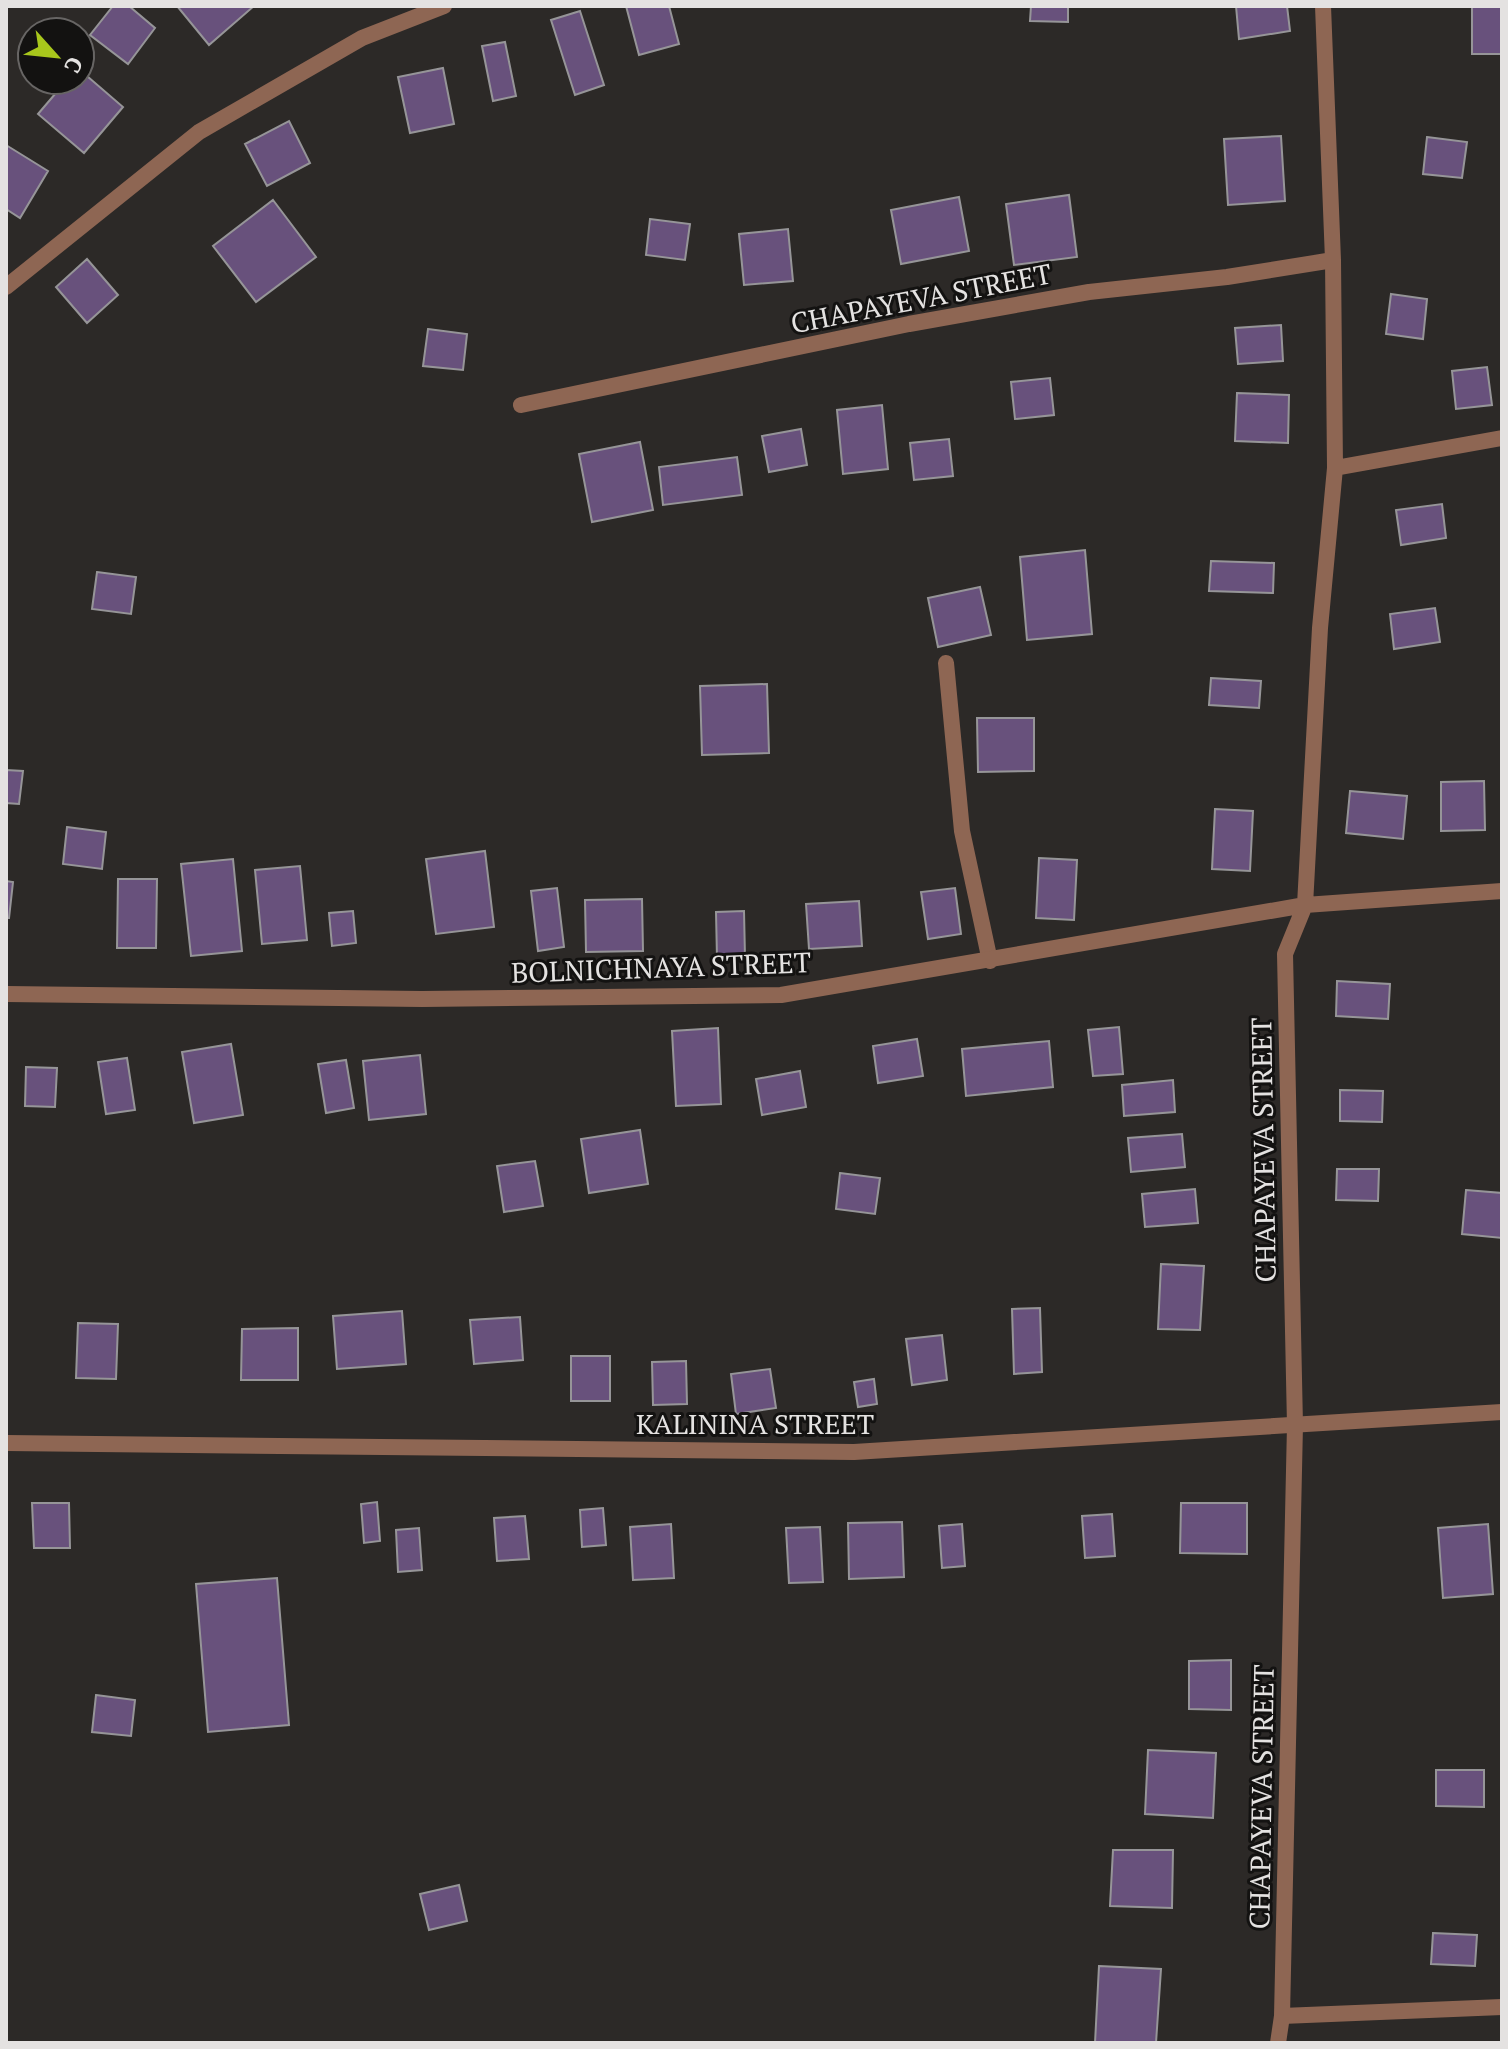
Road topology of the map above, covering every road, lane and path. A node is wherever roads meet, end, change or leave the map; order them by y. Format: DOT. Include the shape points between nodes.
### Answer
graph roads {
  1 [pos="444,6"];
  2 [pos="1323,6"];
  3 [pos="1333,260"];
  4 [pos="6,287"];
  5 [pos="521,405"];
  6 [pos="1502,438"];
  7 [pos="1335,468"];
  8 [pos="946,663"];
  9 [pos="1502,891"];
  10 [pos="1305,905"];
  11 [pos="990,961"];
  12 [pos="6,994"];
  13 [pos="1502,1412"];
  14 [pos="1295,1425"];
  15 [pos="6,1443"];
  16 [pos="1502,2007"];
  17 [pos="1282,2016"];
  18 [pos="1278,2043"];
  1 -- 4 [label="street" via="362,38 199,132"];
  2 -- 3 [label="street, CHAPAYEVA STREET"];
  3 -- 5 [label="street, CHAPAYEVA STREET" via="1089,292 909,324"];
  3 -- 7 [label="street, CHAPAYEVA STREET"];
  6 -- 7 [label="street"];
  7 -- 10 [label="street, CHAPAYEVA STREET" via="1320,628"];
  8 -- 11 [label="street" via="962,831"];
  9 -- 10 [label="street, BOLNICHNAYA STREET"];
  10 -- 11 [label="street, BOLNICHNAYA STREET"];
  10 -- 14 [label="street, CHAPAYEVA STREET" via="1285,954"];
  11 -- 12 [label="street, BOLNICHNAYA STREET" via="781,995 422,999"];
  13 -- 14 [label="street, KALININA STREET"];
  14 -- 15 [label="street, KALININA STREET" via="854,1452"];
  14 -- 17 [label="street, CHAPAYEVA STREET"];
  16 -- 17 [label="street"];
  17 -- 18 [label="street, CHAPAYEVA STREET"];
}
